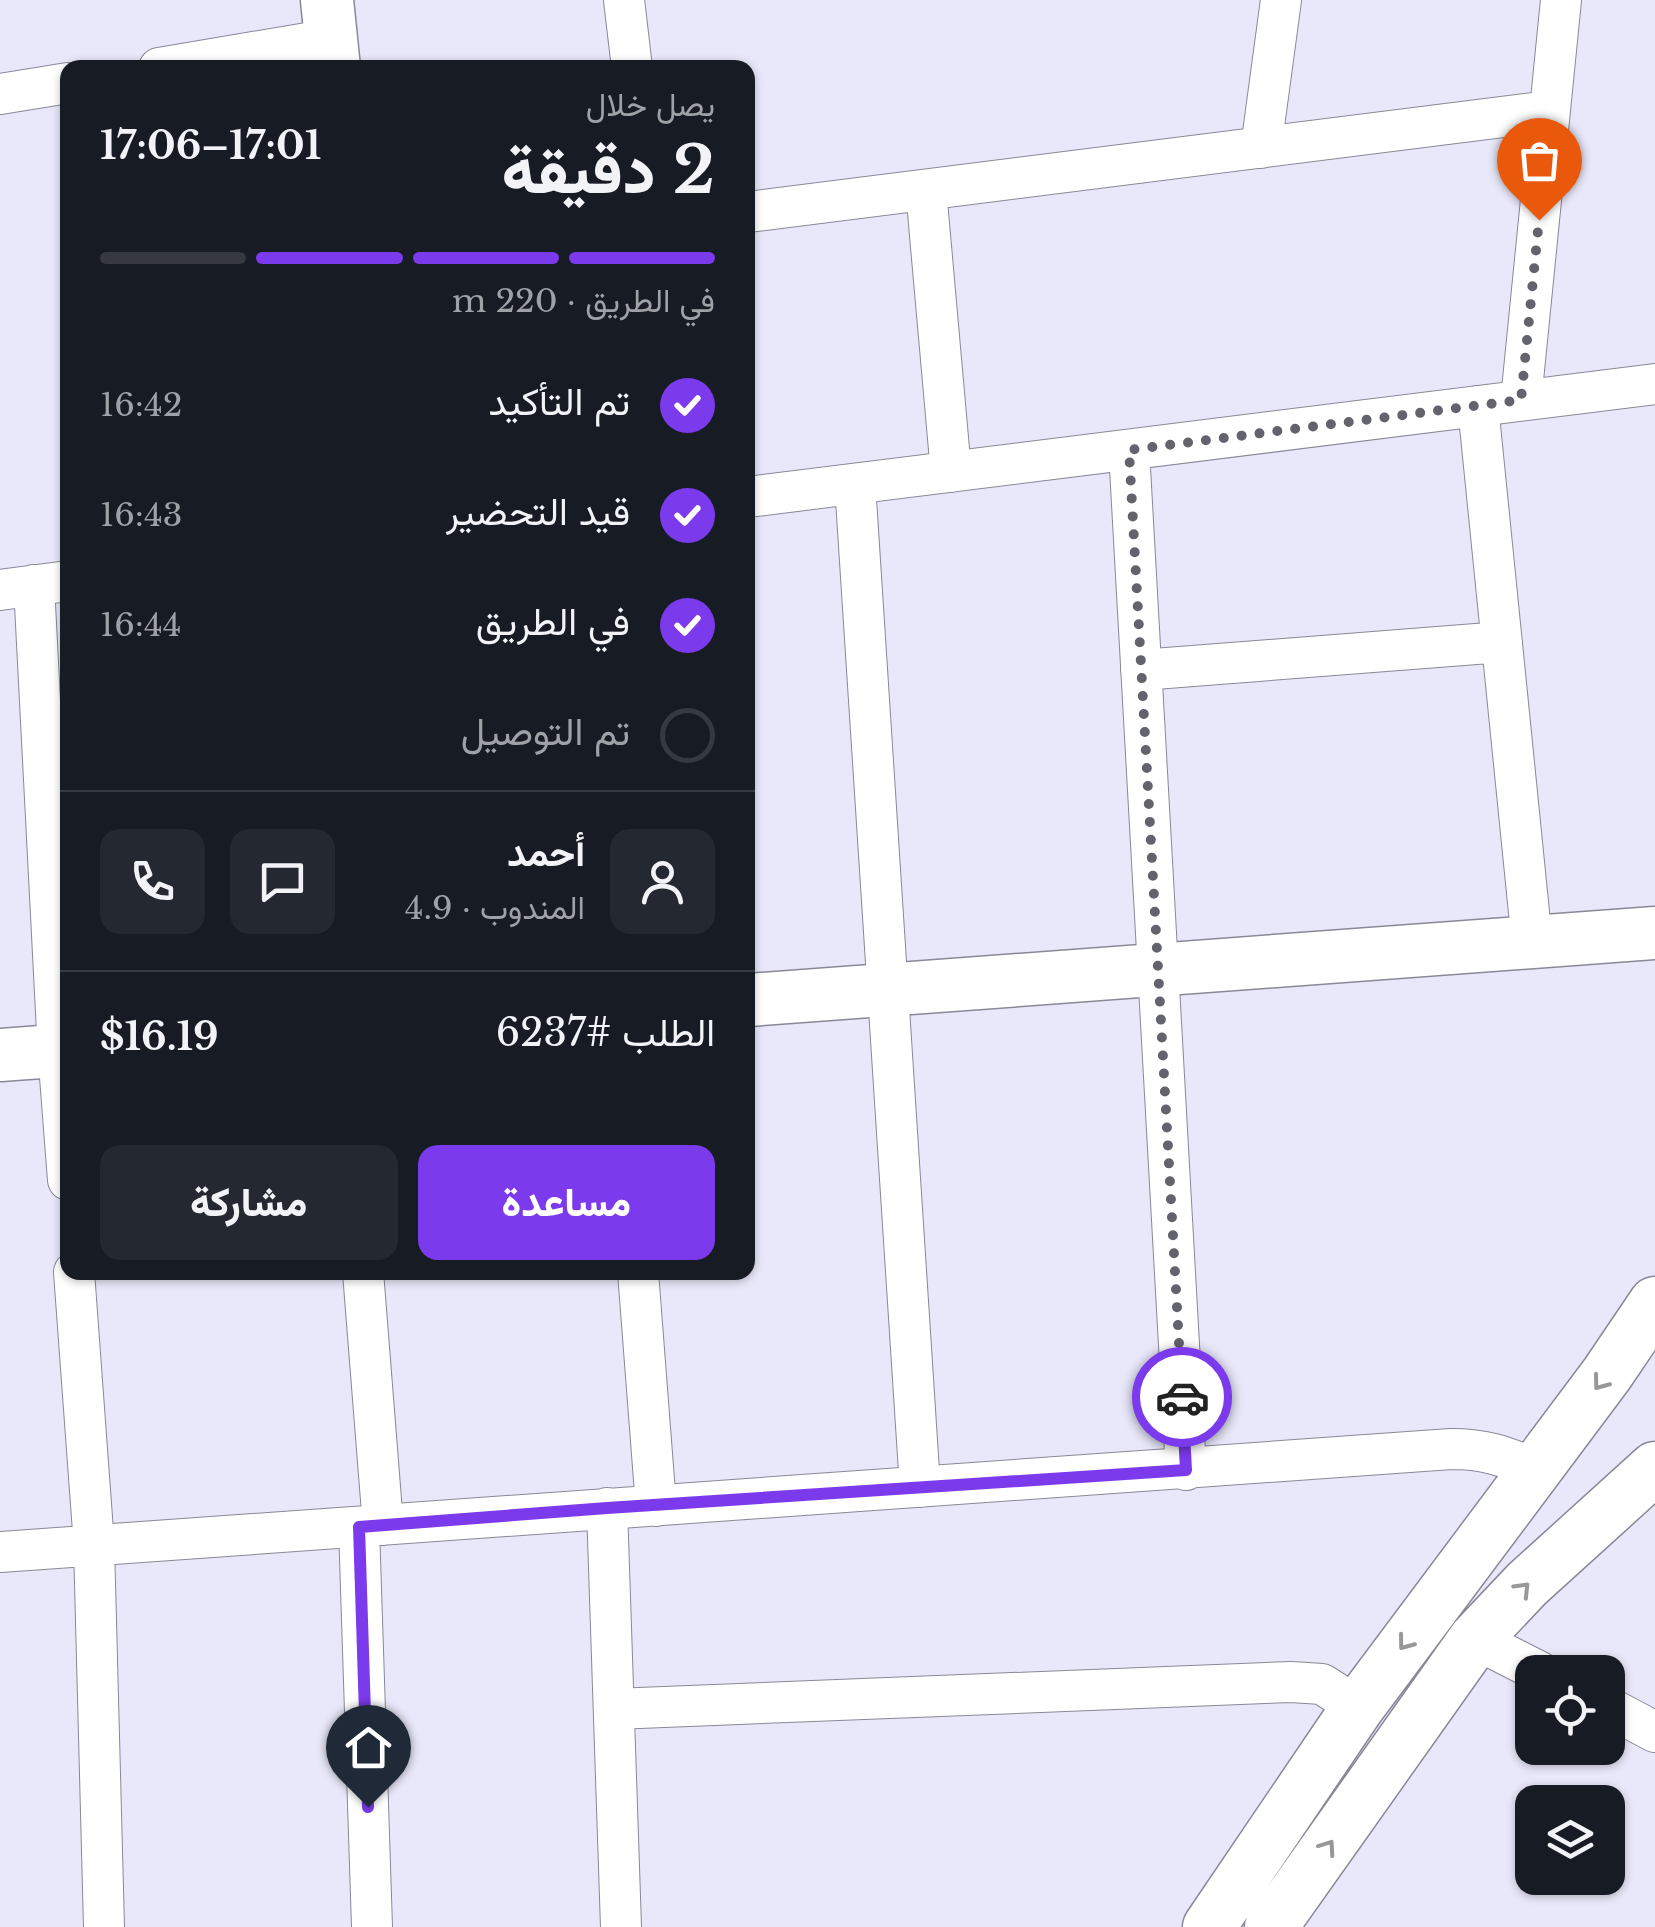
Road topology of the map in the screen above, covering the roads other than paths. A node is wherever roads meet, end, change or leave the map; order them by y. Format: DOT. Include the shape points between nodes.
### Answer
graph roads {
  1 [pos="624,0"];
  2 [pos="1282,0"];
  3 [pos="1562,0"];
  4 [pos="331,36"];
  5 [pos="202,60"];
  6 [pos="631,60"];
  7 [pos="60,83"];
  8 [pos="0,94"];
  9 [pos="1550,111"];
  10 [pos="1261,148"];
  11 [pos="926,190"];
  12 [pos="755,211"];
  13 [pos="1655,384"];
  14 [pos="1521,400"];
  15 [pos="1478,406"];
  16 [pos="1129,450"];
  17 [pos="951,472"];
  18 [pos="855,484"];
  19 [pos="755,496"];
  20 [pos="34,586"];
  21 [pos="1502,642"];
  22 [pos="1141,670"];
  23 [pos="1655,933"];
  24 [pos="1532,942"];
  25 [pos="1158,970"];
  26 [pos="888,990"];
  27 [pos="755,1000"];
  28 [pos="60,1002"];
  29 [pos="60,1050"];
  30 [pos="0,1055"];
  31 [pos="75,1280"];
  32 [pos="362,1280"];
  33 [pos="639,1280"];
  34 [pos="1655,1303"];
  35 [pos="1655,1468"];
  36 [pos="1535,1469"];
  37 [pos="1186,1470"];
  38 [pos="920,1486"];
  39 [pos="656,1506"];
  40 [pos="607,1508"];
  41 [pos="371,1526"];
  42 [pos="94,1545"];
  43 [pos="0,1552"];
  44 [pos="1475,1639"];
  45 [pos="1515,1659"];
  46 [pos="1358,1707"];
  47 [pos="614,1709"];
  48 [pos="1625,1717"];
  49 [pos="1655,1732"];
  50 [pos="104,1927"];
  51 [pos="372,1927"];
  52 [pos="622,1927"];
  53 [pos="1209,1927"];
  54 [pos="1272,1927"];
  1 -- 6 [label="street"];
  2 -- 10 [label="street"];
  3 -- 9 [label="street"];
  4 -- 5 [label="street"];
  7 -- 8 [label="street"];
  9 -- 10 [label="street"];
  9 -- 14 [label="street"];
  10 -- 11 [label="street"];
  11 -- 12 [label="street"];
  11 -- 17 [label="street"];
  13 -- 14 [label="street"];
  14 -- 15 [label="street"];
  15 -- 16 [label="street"];
  15 -- 21 [label="street"];
  16 -- 17 [label="street"];
  16 -- 22 [label="street"];
  17 -- 18 [label="street"];
  18 -- 19 [label="street"];
  18 -- 26 [label="street"];
  20 -- 28 [label="street"];
  21 -- 22 [label="street"];
  21 -- 24 [label="street"];
  22 -- 25 [label="street"];
  23 -- 24 [label="street"];
  24 -- 25 [label="street"];
  25 -- 26 [label="street"];
  25 -- 37 [label="street"];
  26 -- 27 [label="street"];
  26 -- 38 [label="street"];
  29 -- 30 [label="street"];
  31 -- 42 [label="street"];
  32 -- 41 [label="street"];
  33 -- 39 [label="street"];
  34 -- 36 [label="street, one-way"];
  44 -- 35 [label="street, one-way"];
  36 -- 37 [label="street" via="1499,1454 1450,1450"];
  36 -- 46 [label="street, one-way"];
  37 -- 38 [label="street"];
  38 -- 39 [label="street"];
  39 -- 40 [label="street"];
  40 -- 41 [label="street"];
  40 -- 47 [label="street"];
  41 -- 42 [label="street"];
  41 -- 51 [label="street"];
  42 -- 43 [label="street"];
  42 -- 50 [label="street"];
  44 -- 45 [label="street"];
  54 -- 44 [label="street, one-way"];
  46 -- 47 [label="street" via="1322,1684 1291,1682"];
  46 -- 53 [label="street"];
  47 -- 52 [label="street"];
  48 -- 49 [label="street"];
}
